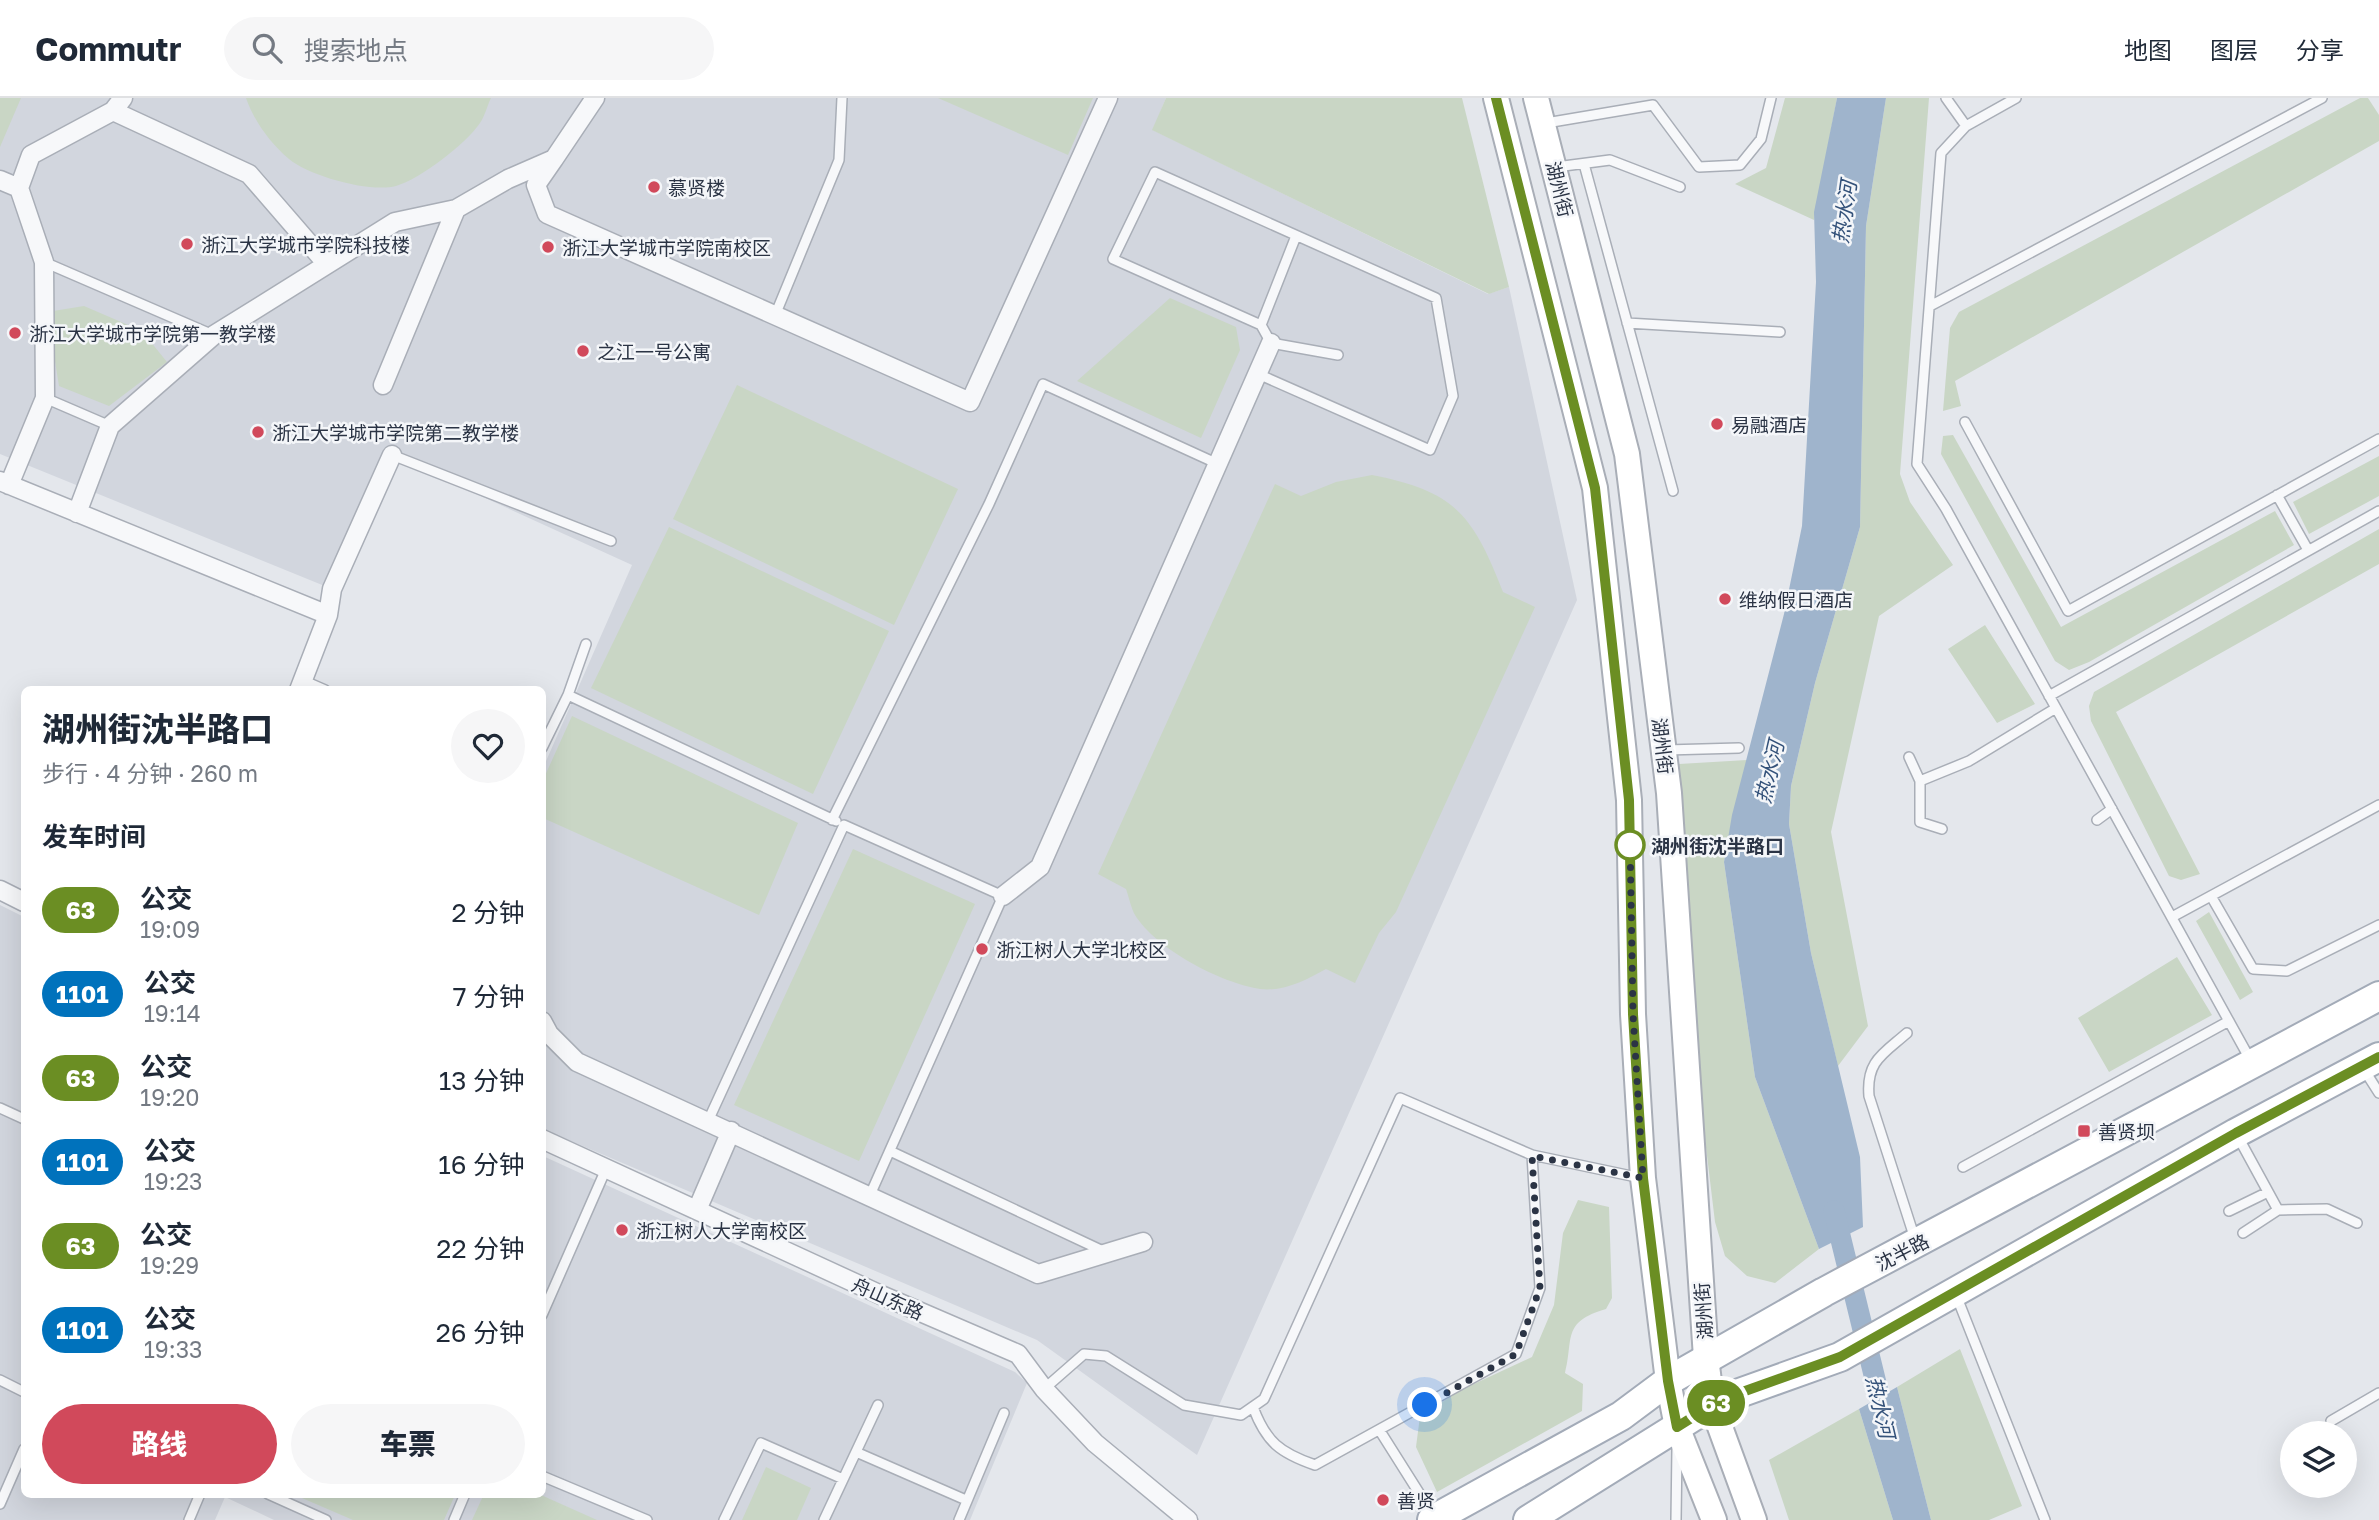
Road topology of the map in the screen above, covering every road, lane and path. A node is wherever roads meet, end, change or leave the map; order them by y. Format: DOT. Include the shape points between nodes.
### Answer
graph roads {
  1 [pos="595,98"];
  2 [pos="842,98"];
  3 [pos="1108,98"];
  4 [pos="1496,98"];
  5 [pos="1536,98"];
  6 [pos="1771,98"];
  7 [pos="1946,98"];
  8 [pos="2016,98"];
  9 [pos="2322,98"];
  10 [pos="1654,102"];
  11 [pos="118,105"];
  12 [pos="1543,124"];
  13 [pos="1966,126"];
  14 [pos="554,159"];
  15 [pos="1584,164"];
  16 [pos="1554,167"];
  17 [pos="0,180"];
  18 [pos="1680,187"];
  19 [pos="19,188"];
  20 [pos="456,209"];
  21 [pos="1296,236"];
  22 [pos="44,262"];
  23 [pos="326,262"];
  24 [pos="1930,306"];
  25 [pos="776,313"];
  26 [pos="1627,323"];
  27 [pos="1261,325"];
  28 [pos="1780,332"];
  29 [pos="214,335"];
  30 [pos="1271,343"];
  31 [pos="1338,355"];
  32 [pos="1258,374"];
  33 [pos="383,385"];
  34 [pos="44,398"];
  35 [pos="1965,422"];
  36 [pos="110,426"];
  37 [pos="2379,439"];
  38 [pos="393,455"];
  39 [pos="1218,464"];
  40 [pos="5,483"];
  41 [pos="1673,491"];
  42 [pos="2277,495"];
  43 [pos="2379,511"];
  44 [pos="77,513"];
  45 [pos="611,541"];
  46 [pos="2308,550"];
  47 [pos="328,615"];
  48 [pos="586,644"];
  49 [pos="301,685"];
  50 [pos="568,695"];
  51 [pos="2049,696"];
  52 [pos="2056,708"];
  53 [pos="546,740"];
  54 [pos="1740,748"];
  55 [pos="1664,750"];
  56 [pos="1909,757"];
  57 [pos="1920,781"];
  58 [pos="2379,805"];
  59 [pos="2112,809"];
  60 [pos="832,820"];
  61 [pos="2097,820"];
  62 [pos="844,825"];
  63 [pos="1942,829"];
  64 [pos="0,890"];
  65 [pos="1003,896"];
  66 [pos="2211,896"];
  67 [pos="21,900"];
  68 [pos="2172,918"];
  69 [pos="2379,925"];
  70 [pos="2379,996"];
  71 [pos="2229,1021"];
  72 [pos="546,1028"];
  73 [pos="1907,1033"];
  74 [pos="2370,1062"];
  75 [pos="2253,1064"];
  76 [pos="2379,1094"];
  77 [pos="0,1108"];
  78 [pos="21,1118"];
  79 [pos="708,1121"];
  80 [pos="730,1131"];
  81 [pos="2236,1133"];
  82 [pos="546,1141"];
  83 [pos="890,1151"];
  84 [pos="1532,1156"];
  85 [pos="1963,1167"];
  86 [pos="606,1168"];
  87 [pos="1643,1178"];
  88 [pos="2268,1192"];
  89 [pos="870,1195"];
  90 [pos="697,1210"];
  91 [pos="2278,1210"];
  92 [pos="2229,1211"];
  93 [pos="2357,1223"];
  94 [pos="2243,1234"];
  95 [pos="1143,1242"];
  96 [pos="1906,1250"];
  97 [pos="1107,1253"];
  98 [pos="1955,1293"];
  99 [pos="546,1306"];
  100 [pos="1706,1358"];
  101 [pos="0,1380"];
  102 [pos="1668,1381"];
  103 [pos="1044,1389"];
  104 [pos="21,1390"];
  105 [pos="2379,1393"];
  106 [pos="878,1405"];
  107 [pos="1712,1405"];
  108 [pos="1253,1407"];
  109 [pos="1004,1413"];
  110 [pos="2331,1421"];
  111 [pos="1677,1427"];
  112 [pos="1380,1431"];
  113 [pos="856,1451"];
  114 [pos="21,1456"];
  115 [pos="546,1478"];
  116 [pos="843,1479"];
  117 [pos="198,1498"];
  118 [pos="277,1498"];
  119 [pos="463,1498"];
  120 [pos="965,1500"];
  121 [pos="0,1504"];
  122 [pos="1433,1519"];
  123 [pos="189,1520"];
  124 [pos="326,1520"];
  125 [pos="454,1520"];
  126 [pos="646,1520"];
  127 [pos="724,1520"];
  128 [pos="824,1520"];
  129 [pos="959,1520"];
  130 [pos="1188,1520"];
  131 [pos="1528,1520"];
  132 [pos="1676,1520"];
  133 [pos="1714,1520"];
  134 [pos="1754,1520"];
  135 [pos="2045,1520"];
  1 -- 14 [label="street"];
  2 -- 25 [label="lane" via="839,160"];
  3 -- 25 [label="street" via="970,402"];
  4 -- 87 [label="main road, 湖州街" via="1595,488 1629,800 1633,1014"];
  5 -- 12 [label="main road, 湖州街"];
  6 -- 10 [label="lane" via="1761,139 1740,166 1699,167"];
  7 -- 13 [label="lane"];
  8 -- 13 [label="lane"];
  9 -- 24 [label="lane"];
  10 -- 12 [label="lane"];
  11 -- 19 [label="street" via="31,155"];
  11 -- 23 [label="street" via="249,174"];
  12 -- 16 [label="main road, 湖州街"];
  13 -- 24 [label="lane" via="1941,153"];
  14 -- 20 [label="street"];
  14 -- 25 [label="street" via="536,185 547,214"];
  15 -- 16 [label="lane"];
  15 -- 18 [label="lane" via="1610,160"];
  15 -- 26 [label="lane"];
  16 -- 55 [label="main road, 湖州街" via="1627,454"];
  17 -- 19 [label="street"];
  19 -- 22 [label="street"];
  20 -- 23 [label="street" via="395,222"];
  20 -- 33 [label="street"];
  21 -- 27 [label="lane"];
  21 -- 27 [label="lane" via="1155,172 1113,259"];
  21 -- 32 [label="lane" via="1436,298 1453,396 1430,450"];
  22 -- 29 [label="lane"];
  22 -- 34 [label="street"];
  23 -- 29 [label="street"];
  24 -- 51 [label="lane" via="1917,464"];
  26 -- 28 [label="lane"];
  26 -- 41 [label="lane"];
  27 -- 30 [label="lane"];
  29 -- 36 [label="street"];
  30 -- 31 [label="lane"];
  30 -- 32 [label="street"];
  32 -- 39 [label="street"];
  34 -- 36 [label="lane"];
  34 -- 40 [label="street"];
  35 -- 42 [label="lane" via="2068,611"];
  36 -- 44 [label="street"];
  37 -- 42 [label="lane"];
  38 -- 45 [label="lane"];
  38 -- 47 [label="street" via="332,589"];
  39 -- 60 [label="lane" via="1043,384 989,504"];
  39 -- 65 [label="street" via="1040,867"];
  40 -- 44 [label="street"];
  42 -- 46 [label="lane"];
  43 -- 46 [label="lane"];
  44 -- 47 [label="street"];
  46 -- 51 [label="lane"];
  47 -- 49 [label="street"];
  48 -- 50 [label="lane"];
  50 -- 53 [label="lane"];
  50 -- 60 [label="lane"];
  51 -- 52 [label="lane"];
  52 -- 57 [label="lane" via="1969,761"];
  52 -- 59 [label="lane"];
  54 -- 55 [label="lane"];
  55 -- 100 [label="main road, 湖州街"];
  56 -- 57 [label="lane"];
  57 -- 63 [label="lane" via="1920,822"];
  58 -- 66 [label="lane"];
  59 -- 61 [label="lane"];
  59 -- 68 [label="lane"];
  60 -- 62 [label="lane"];
  62 -- 65 [label="lane"];
  62 -- 79 [label="lane"];
  64 -- 67 [label="street"];
  65 -- 83 [label="lane"];
  66 -- 68 [label="lane"];
  66 -- 69 [label="lane" via="2253,969 2287,971"];
  68 -- 71 [label="lane"];
  70 -- 75 [label="main road, 沈半路"];
  71 -- 75 [label="lane"];
  71 -- 85 [label="lane"];
  72 -- 79 [label="street" via="577,1062"];
  73 -- 96 [label="lane" via="1877,1059 1867,1076"];
  74 -- 76 [label="lane"];
  74 -- 81 [label="main road"];
  75 -- 96 [label="main road, 沈半路"];
  77 -- 78 [label="lane"];
  79 -- 80 [label="street"];
  80 -- 89 [label="street"];
  80 -- 90 [label="street"];
  81 -- 88 [label="lane"];
  81 -- 98 [label="main road"];
  82 -- 86 [label="street, 舟山东路"];
  83 -- 89 [label="lane"];
  83 -- 97 [label="lane"];
  84 -- 87 [label="lane"];
  84 -- 108 [label="lane" via="1400,1098 1264,1399"];
  84 -- 112 [label="lane" via="1540,1288 1516,1354"];
  86 -- 90 [label="street, 舟山东路"];
  86 -- 99 [label="lane"];
  87 -- 102 [label="main road, 湖州街"];
  88 -- 91 [label="lane"];
  88 -- 92 [label="lane"];
  89 -- 97 [label="street" via="1038,1274"];
  90 -- 103 [label="street, 舟山东路" via="1018,1354"];
  91 -- 93 [label="lane" via="2327,1209"];
  91 -- 94 [label="lane"];
  95 -- 97 [label="street"];
  96 -- 100 [label="main road, 沈半路"];
  98 -- 107 [label="main road" via="1840,1357"];
  98 -- 135 [label="lane"];
  100 -- 102 [label="main road, 沈半路"];
  100 -- 107 [label="main road, 湖州街"];
  101 -- 104 [label="lane"];
  102 -- 111 [label="main road, 湖州街"];
  102 -- 122 [label="main road, 沈半路" via="1621,1416"];
  103 -- 108 [label="lane" via="1084,1354 1106,1356 1184,1405 1241,1415"];
  103 -- 130 [label="street, 舟山东路" via="1095,1443"];
  105 -- 110 [label="lane"];
  106 -- 113 [label="lane"];
  107 -- 111 [label="main road"];
  107 -- 134 [label="main road, 湖州街"];
  108 -- 112 [label="lane" via="1262,1430 1286,1455 1315,1465"];
  109 -- 120 [label="lane"];
  111 -- 131 [label="main road"];
  111 -- 132 [label="lane"];
  111 -- 133 [label="main road, 湖州街"];
  112 -- 122 [label="lane"];
  113 -- 116 [label="lane"];
  113 -- 120 [label="lane"];
  114 -- 121 [label="lane"];
  115 -- 126 [label="lane"];
  116 -- 127 [label="lane" via="761,1443"];
  116 -- 128 [label="lane"];
  117 -- 123 [label="lane"];
  118 -- 124 [label="lane"];
  119 -- 125 [label="lane"];
  120 -- 129 [label="lane"];
}
